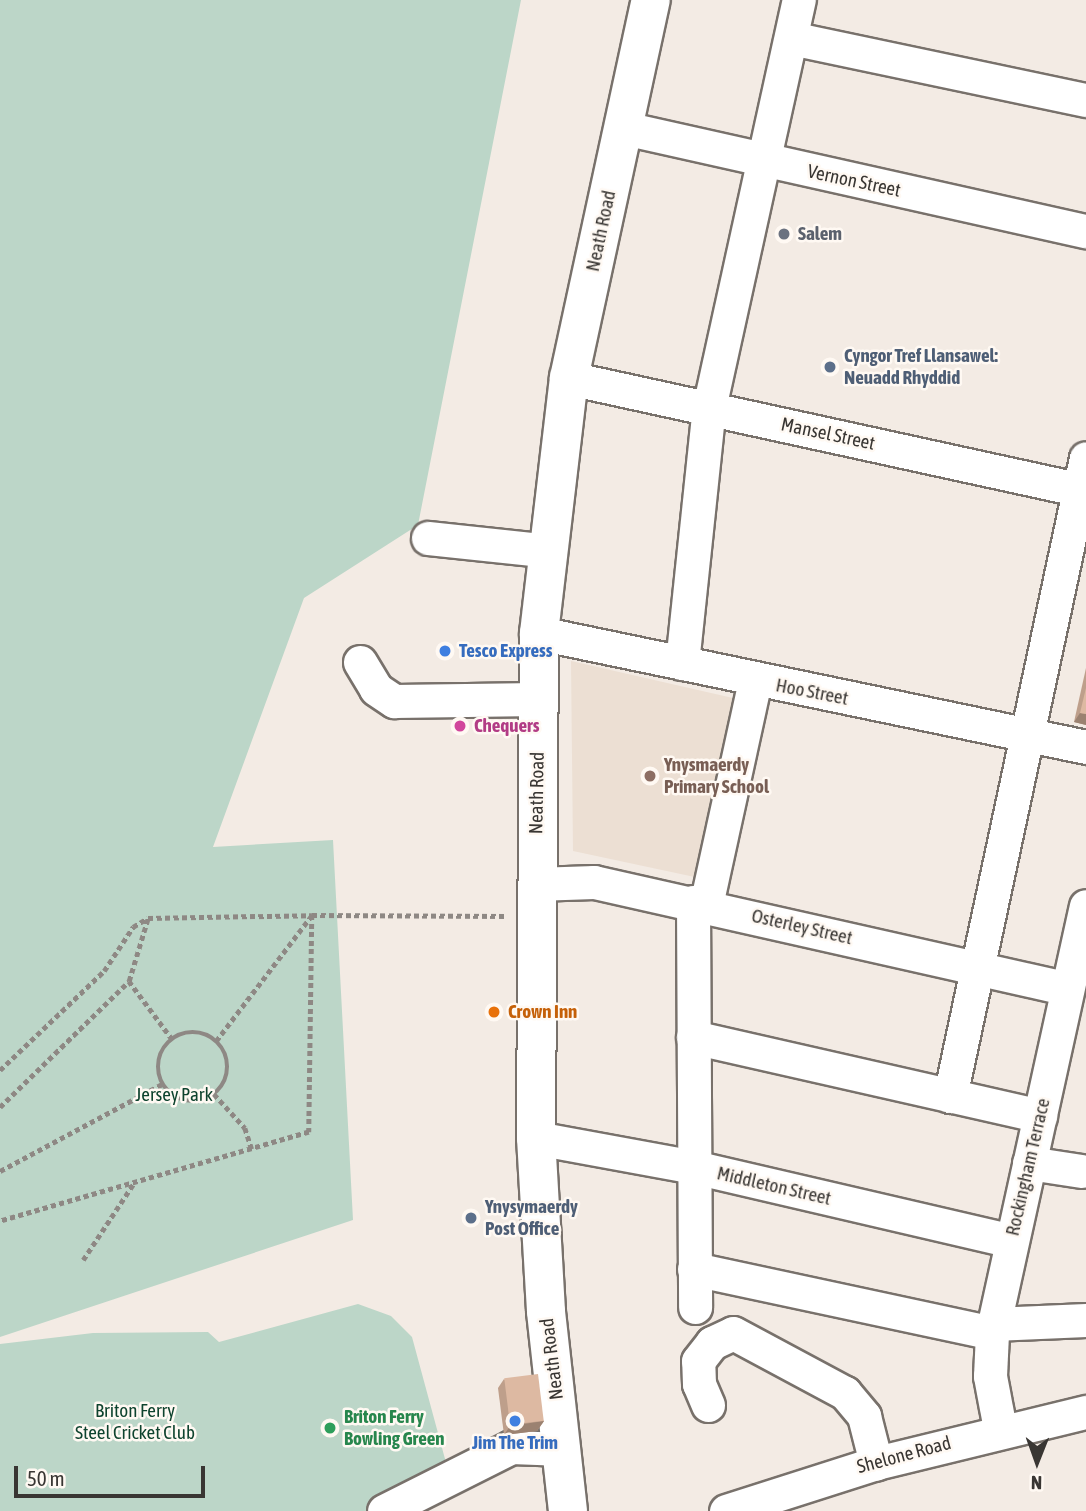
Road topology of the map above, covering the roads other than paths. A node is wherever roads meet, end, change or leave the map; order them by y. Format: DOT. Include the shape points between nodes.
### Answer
graph roads {
  1 [pos="651,0"];
  2 [pos="799,0"];
  3 [pos="791,38"];
  4 [pos="1086,100"];
  5 [pos="624,128"];
  6 [pos="763,162"];
  7 [pos="1086,231"];
  8 [pos="569,378"];
  9 [pos="709,408"];
  10 [pos="1084,479"];
  11 [pos="428,538"];
  12 [pos="549,551"];
  13 [pos="539,633"];
  14 [pos="360,662"];
  15 [pos="682,663"];
  16 [pos="755,680"];
  17 [pos="538,699"];
  18 [pos="1027,735"];
  19 [pos="1086,747"];
  20 [pos="535,900"];
  21 [pos="700,904"];
  22 [pos="1086,906"];
  23 [pos="976,968"];
  24 [pos="1068,989"];
  25 [pos="693,1037"];
  26 [pos="950,1096"];
  27 [pos="1040,1116"];
  28 [pos="536,1138"];
  29 [pos="1029,1163"];
  30 [pos="694,1167"];
  31 [pos="1081,1171"];
  32 [pos="1011,1241"];
  33 [pos="694,1269"];
  34 [pos="695,1307"];
  35 [pos="1086,1320"];
  36 [pos="992,1329"];
  37 [pos="708,1405"];
  38 [pos="1086,1412"];
  39 [pos="1000,1429"];
  40 [pos="563,1449"];
  41 [pos="876,1463"];
  42 [pos="785,1500"];
  43 [pos="384,1511"];
  44 [pos="568,1511"];
  45 [pos="726,1511"];
  1 -- 5 [label="main road, Neath Road"];
  2 -- 3 [label="street"];
  3 -- 4 [label="street"];
  3 -- 6 [label="street"];
  5 -- 6 [label="street, Vernon Street"];
  5 -- 8 [label="main road, Neath Road"];
  6 -- 7 [label="street, Vernon Street"];
  6 -- 9 [label="street"];
  8 -- 9 [label="street, Mansel Street"];
  8 -- 12 [label="main road, Neath Road"];
  9 -- 10 [label="street, Mansel Street"];
  9 -- 15 [label="street"];
  10 -- 18 [label="street"];
  11 -- 12 [label="street"];
  12 -- 13 [label="main road, Neath Road"];
  13 -- 15 [label="street, Hoo Street"];
  13 -- 17 [label="main road, Neath Road"];
  14 -- 17 [label="street" via="376,689 394,701"];
  15 -- 16 [label="street, Hoo Street"];
  16 -- 18 [label="street, Hoo Street"];
  16 -- 21 [label="street"];
  17 -- 20 [label="main road, Neath Road"];
  18 -- 19 [label="street, Hoo Street"];
  18 -- 23 [label="street"];
  20 -- 21 [label="street, Osterley Street" via="594,882"];
  20 -- 28 [label="main road, Neath Road"];
  21 -- 23 [label="street, Osterley Street"];
  21 -- 25 [label="street"];
  22 -- 24 [label="street, Rockingham Terrace"];
  23 -- 24 [label="street, Osterley Street"];
  23 -- 26 [label="street"];
  24 -- 27 [label="street, Rockingham Terrace"];
  25 -- 26 [label="street"];
  25 -- 30 [label="street"];
  26 -- 27 [label="street"];
  27 -- 29 [label="street, Rockingham Terrace"];
  28 -- 30 [label="street, Middleton Street"];
  28 -- 40 [label="main road, Neath Road" via="546,1311"];
  29 -- 31 [label="street"];
  29 -- 32 [label="street, Rockingham Terrace"];
  30 -- 32 [label="street, Middleton Street"];
  30 -- 33 [label="street"];
  32 -- 36 [label="street, Rockingham Terrace"];
  33 -- 34 [label="street"];
  33 -- 36 [label="street"];
  35 -- 36 [label="street"];
  36 -- 39 [label="street, Rockingham Terrace" via="990,1376"];
  37 -- 41 [label="street" via="699,1384 698,1361 712,1343 733,1333 845,1393 864,1416"];
  38 -- 39 [label="street, Shelone Road"];
  39 -- 41 [label="street, Shelone Road"];
  40 -- 43 [label="street" via="511,1447"];
  40 -- 44 [label="main road, Neath Road"];
  41 -- 42 [label="street, Shelone Road"];
  42 -- 45 [label="street, Shelone Road"];
}
